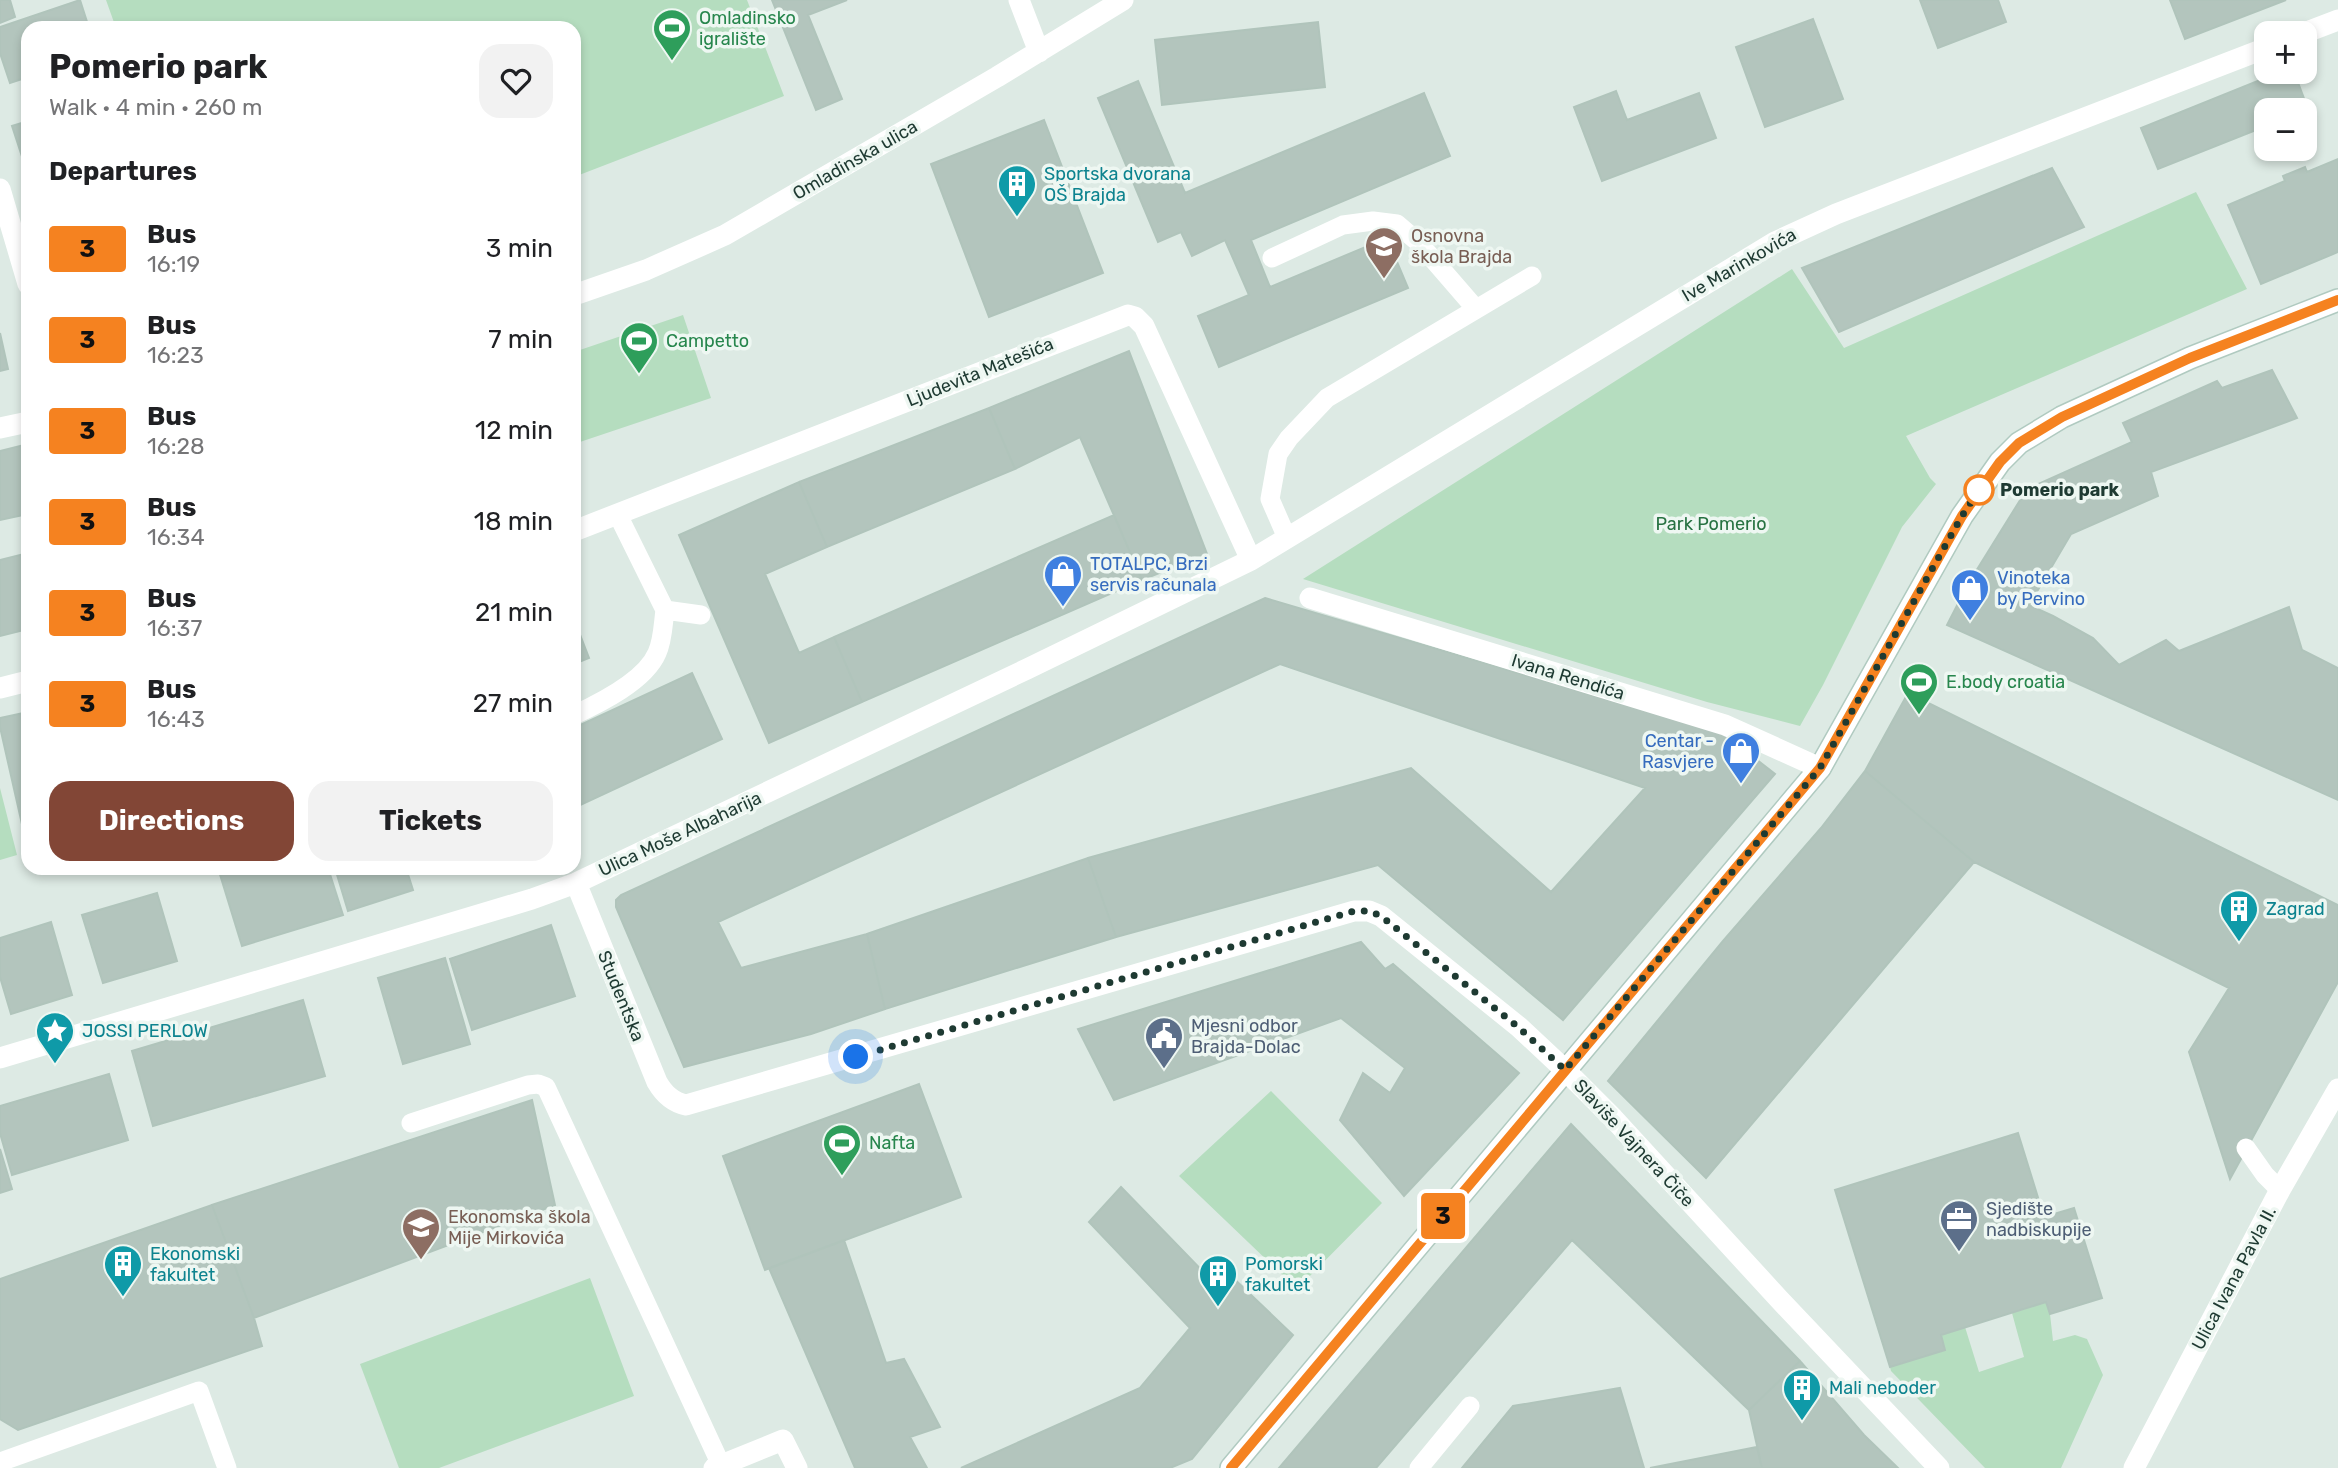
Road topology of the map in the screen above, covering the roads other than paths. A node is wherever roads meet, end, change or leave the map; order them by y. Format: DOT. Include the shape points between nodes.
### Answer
graph roads {
  1 [pos="1019,0"];
  2 [pos="1123,0"];
  3 [pos="2338,20"];
  4 [pos="2317,28"];
  5 [pos="1039,52"];
  6 [pos="2254,53"];
  7 [pos="0,189"];
  8 [pos="1272,258"];
  9 [pos="21,260"];
  10 [pos="1532,276"];
  11 [pos="581,293"];
  12 [pos="2338,300"];
  13 [pos="1476,309"];
  14 [pos="21,424"];
  15 [pos="0,428"];
  16 [pos="618,515"];
  17 [pos="581,528"];
  18 [pos="1287,538"];
  19 [pos="1251,560"];
  20 [pos="1310,598"];
  21 [pos="665,610"];
  22 [pos="701,615"];
  23 [pos="21,683"];
  24 [pos="0,688"];
  25 [pos="581,712"];
  26 [pos="1820,768"];
  27 [pos="576,883"];
  28 [pos="0,1058"];
  29 [pos="1565,1070"];
  30 [pos="2338,1089"];
  31 [pos="676,1103"];
  32 [pos="411,1123"];
  33 [pos="2246,1148"];
  34 [pos="2280,1190"];
  35 [pos="1470,1406"];
  36 [pos="0,1462"];
  37 [pos="718,1467"];
  38 [pos="2134,1467"];
  39 [pos="227,1468"];
  40 [pos="797,1468"];
  41 [pos="1231,1468"];
  42 [pos="1419,1468"];
  43 [pos="1938,1468"];
  1 -- 5 [label="street"];
  2 -- 5 [label="street, Omladinska ulica"];
  3 -- 4 [label="street"];
  5 -- 11 [label="street, Omladinska ulica" via="725,235"];
  6 -- 18 [label="street, Ive Marinkovića" via="1774,242"];
  7 -- 9 [label="street"];
  8 -- 13 [label="lane" via="1343,225 1396,224 1418,242"];
  10 -- 13 [label="lane"];
  12 -- 26 [label="street" via="2178,363 2062,417 2019,443 1962,516"];
  13 -- 18 [label="lane" via="1327,398 1289,438 1278,454 1270,499"];
  14 -- 15 [label="street"];
  16 -- 17 [label="street, Ljudevita Matešića"];
  16 -- 19 [label="street, Ljudevita Matešića" via="1128,314 1144,327"];
  16 -- 21 [label="lane"];
  18 -- 19 [label="street, Ive Marinkovića"];
  19 -- 27 [label="street, Ulica Moše Albaharija"];
  20 -- 26 [label="street, Ivana Rendića" via="1725,725"];
  21 -- 22 [label="lane"];
  21 -- 25 [label="lane" via="662,638 648,668 604,701"];
  23 -- 24 [label="street"];
  26 -- 29 [label="street"];
  27 -- 28 [label="street, Ulica Moše Albaharija"];
  27 -- 31 [label="street, Studentska" via="657,1082"];
  29 -- 31 [label="street, Slaviše Vajnera Čiče" via="1381,916 1354,911 699,1103"];
  29 -- 41 [label="street"];
  29 -- 43 [label="street, Slaviše Vajnera Čiče"];
  30 -- 34 [label="street, Ulica Ivana Pavla II."];
  32 -- 37 [label="lane" via="528,1085 546,1087"];
  33 -- 34 [label="lane"];
  34 -- 38 [label="street, Ulica Ivana Pavla II."];
  35 -- 42 [label="lane"];
  36 -- 39 [label="lane" via="199,1391"];
  37 -- 40 [label="street" via="783,1440"];
}
